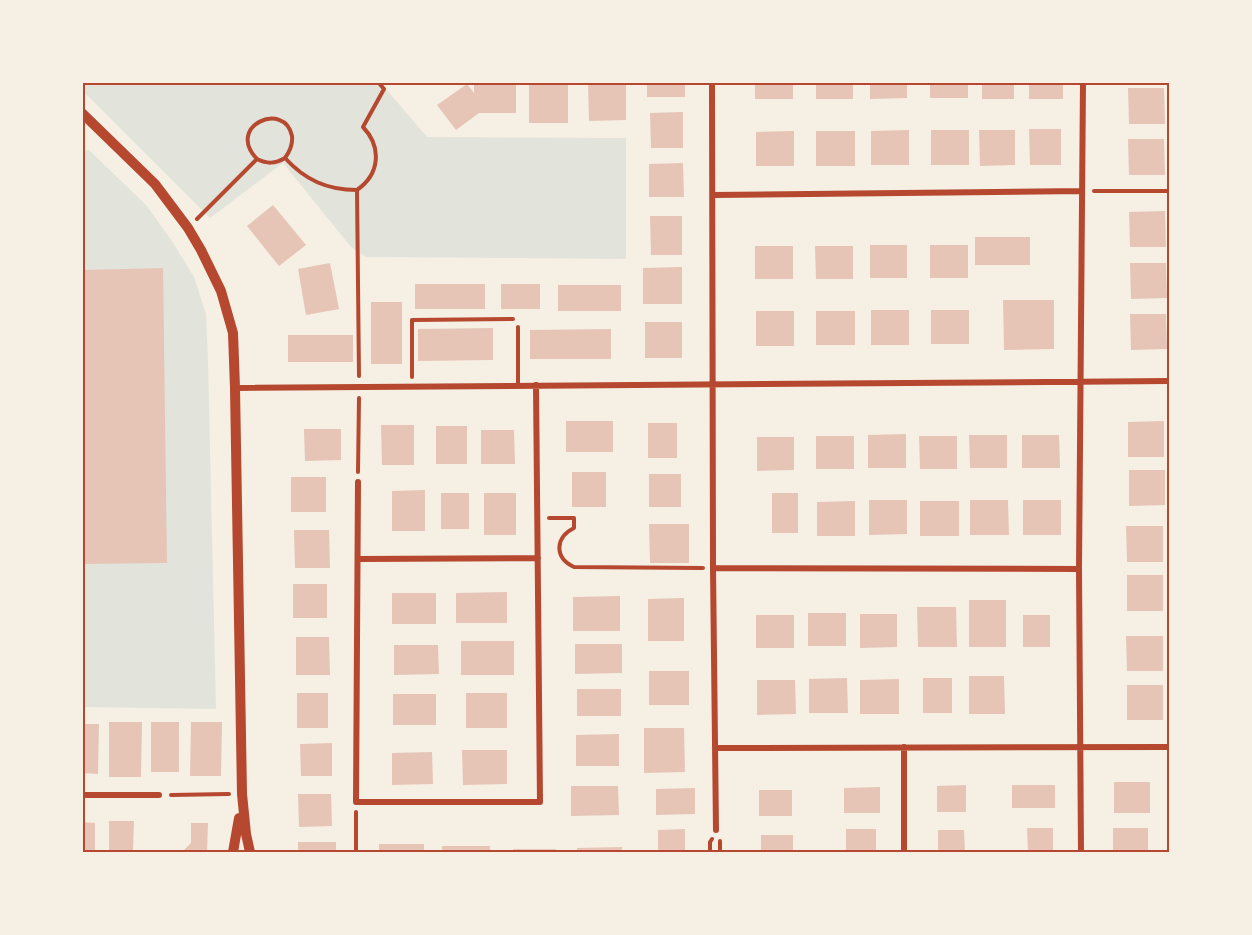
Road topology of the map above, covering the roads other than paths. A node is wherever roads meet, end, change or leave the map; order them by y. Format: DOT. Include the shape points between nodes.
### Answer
graph roads {
  1 [pos="712,82"];
  2 [pos="1083,82"];
  3 [pos="82,113"];
  4 [pos="82,117"];
  5 [pos="96,126"];
  6 [pos="1082,191"];
  7 [pos="713,195"];
  8 [pos="518,327"];
  9 [pos="1080,381"];
  10 [pos="1170,381"];
  11 [pos="713,384"];
  12 [pos="518,385"];
  13 [pos="536,385"];
  14 [pos="235,388"];
  15 [pos="358,482"];
  16 [pos="538,558"];
  17 [pos="358,559"];
  18 [pos="713,568"];
  19 [pos="1078,569"];
  20 [pos="904,747"];
  21 [pos="1080,747"];
  22 [pos="1170,747"];
  23 [pos="716,748"];
  24 [pos="242,794"];
  25 [pos="82,795"];
  26 [pos="159,795"];
  27 [pos="716,830"];
  28 [pos="234,852"];
  29 [pos="250,852"];
  30 [pos="904,852"];
  31 [pos="1081,852"];
  1 -- 7 [label="street"];
  2 -- 6 [label="street"];
  3 -- 5 [label="street"];
  4 -- 5 [label="street"];
  5 -- 14 [label="street" via="155,184 201,250 221,291 233,333"];
  6 -- 7 [label="street"];
  6 -- 9 [label="street"];
  7 -- 11 [label="street"];
  8 -- 12 [label="lane"];
  9 -- 10 [label="street"];
  9 -- 11 [label="street"];
  9 -- 19 [label="street"];
  11 -- 13 [label="street"];
  11 -- 18 [label="street"];
  12 -- 13 [label="street"];
  12 -- 14 [label="street"];
  13 -- 16 [label="street"];
  14 -- 24 [label="street"];
  15 -- 17 [label="street"];
  16 -- 17 [label="street"];
  16 -- 17 [label="street" via="540,802 356,802"];
  18 -- 19 [label="street"];
  18 -- 23 [label="street"];
  19 -- 21 [label="street"];
  20 -- 21 [label="street"];
  20 -- 23 [label="street"];
  20 -- 30 [label="street"];
  21 -- 22 [label="street"];
  21 -- 31 [label="street"];
  23 -- 27 [label="street"];
  24 -- 28 [label="street"];
  24 -- 29 [label="street"];
  25 -- 26 [label="street"];
}
